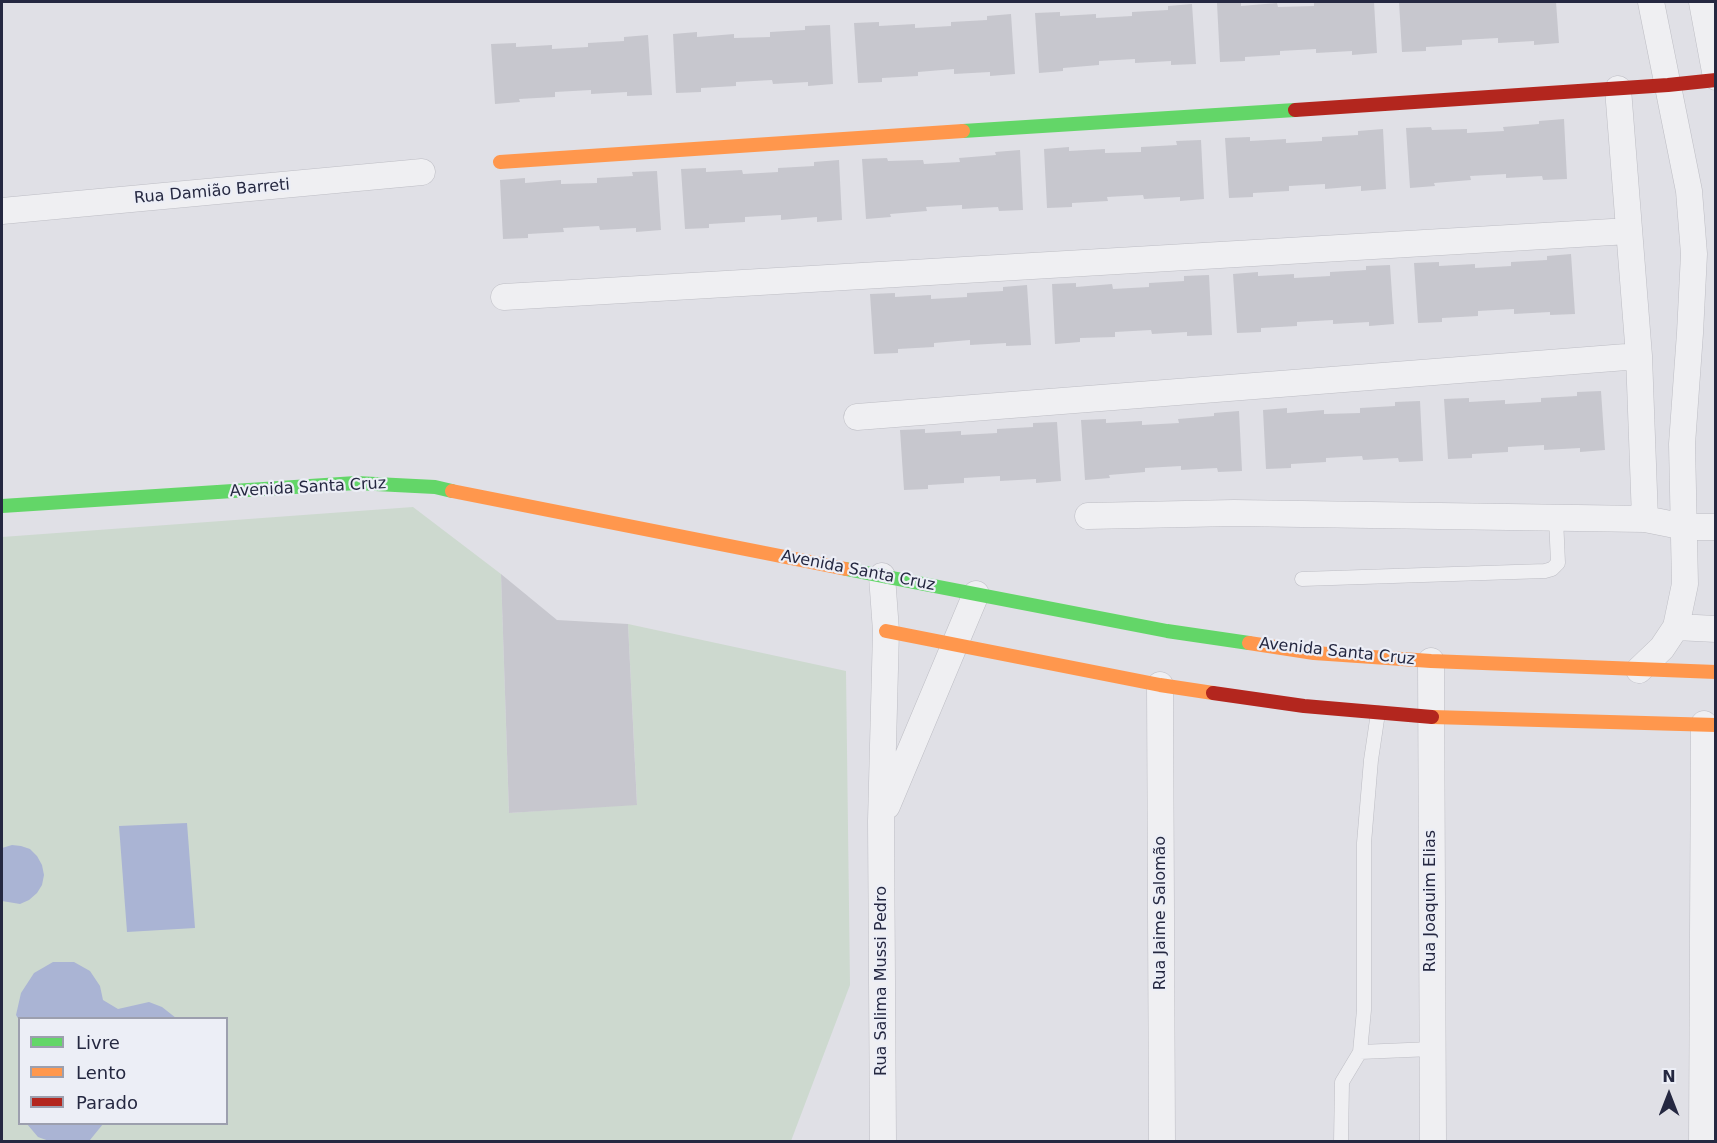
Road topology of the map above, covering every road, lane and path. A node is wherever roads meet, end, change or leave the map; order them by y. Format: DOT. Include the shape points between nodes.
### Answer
graph roads {
  1 [pos="1651,2"];
  2 [pos="1702,2"];
  3 [pos="1716,78"];
  4 [pos="1668,85"];
  5 [pos="1618,89"];
  6 [pos="500,162"];
  7 [pos="422,172"];
  8 [pos="2,211"];
  9 [pos="1629,231"];
  10 [pos="504,297"];
  11 [pos="1639,356"];
  12 [pos="857,417"];
  13 [pos="2,506"];
  14 [pos="1088,516"];
  15 [pos="1556,518"];
  16 [pos="1645,519"];
  17 [pos="1685,527"];
  18 [pos="1716,528"];
  19 [pos="882,576"];
  20 [pos="1302,579"];
  21 [pos="976,594"];
  22 [pos="1676,627"];
  23 [pos="1716,628"];
  24 [pos="886,631"];
  25 [pos="954,645"];
  26 [pos="1431,662"];
  27 [pos="1640,670"];
  28 [pos="1716,672"];
  29 [pos="1160,685"];
  30 [pos="1378,713"];
  31 [pos="1431,717"];
  32 [pos="1710,724"];
  33 [pos="881,821"];
  34 [pos="1432,1049"];
  35 [pos="1360,1052"];
  36 [pos="883,1142"];
  37 [pos="1162,1142"];
  38 [pos="1341,1142"];
  39 [pos="1433,1142"];
  40 [pos="1702,1142"];
  1 -- 4 [label="street"];
  2 -- 3 [label="street"];
  3 -- 4 [label="street"];
  4 -- 5 [label="street"];
  4 -- 17 [label="street" via="1689,191 1694,254 1682,444"];
  5 -- 6 [label="street"];
  5 -- 9 [label="street"];
  7 -- 8 [label="street, Rua Damião Barreti"];
  9 -- 10 [label="street"];
  9 -- 11 [label="street"];
  11 -- 12 [label="street"];
  11 -- 16 [label="street"];
  13 -- 19 [label="street, Avenida Santa Cruz" via="397,483 435,487"];
  14 -- 15 [label="street" via="1234,513"];
  15 -- 16 [label="street"];
  15 -- 20 [label="lane" via="1558,563 1545,571"];
  16 -- 17 [label="street"];
  17 -- 18 [label="street"];
  17 -- 22 [label="street" via="1685,584"];
  19 -- 21 [label="street, Avenida Santa Cruz"];
  19 -- 24 [label="street, Rua Salima Mussi Pedro"];
  21 -- 25 [label="street, Rua Salima Mussi Pedro"];
  21 -- 26 [label="street, Avenida Santa Cruz" via="1167,631 1314,654"];
  22 -- 23 [label="street"];
  22 -- 27 [label="street"];
  24 -- 25 [label="street"];
  24 -- 33 [label="street, Rua Salima Mussi Pedro"];
  25 -- 29 [label="street"];
  25 -- 33 [label="street, Rua Salima Mussi Pedro"];
  26 -- 27 [label="street, Avenida Santa Cruz"];
  26 -- 31 [label="street, Rua Joaquim Elias"];
  27 -- 28 [label="street, Avenida Santa Cruz"];
  29 -- 30 [label="street"];
  29 -- 37 [label="street, Rua Jaime Salomão"];
  30 -- 31 [label="street"];
  30 -- 35 [label="lane" via="1364,843 1364,1010"];
  31 -- 32 [label="street"];
  31 -- 34 [label="street, Rua Joaquim Elias"];
  32 -- 40 [label="street"];
  33 -- 36 [label="street, Rua Salima Mussi Pedro"];
  34 -- 35 [label="lane"];
  34 -- 39 [label="street, Rua Joaquim Elias"];
  35 -- 38 [label="lane" via="1342,1082"];
}
